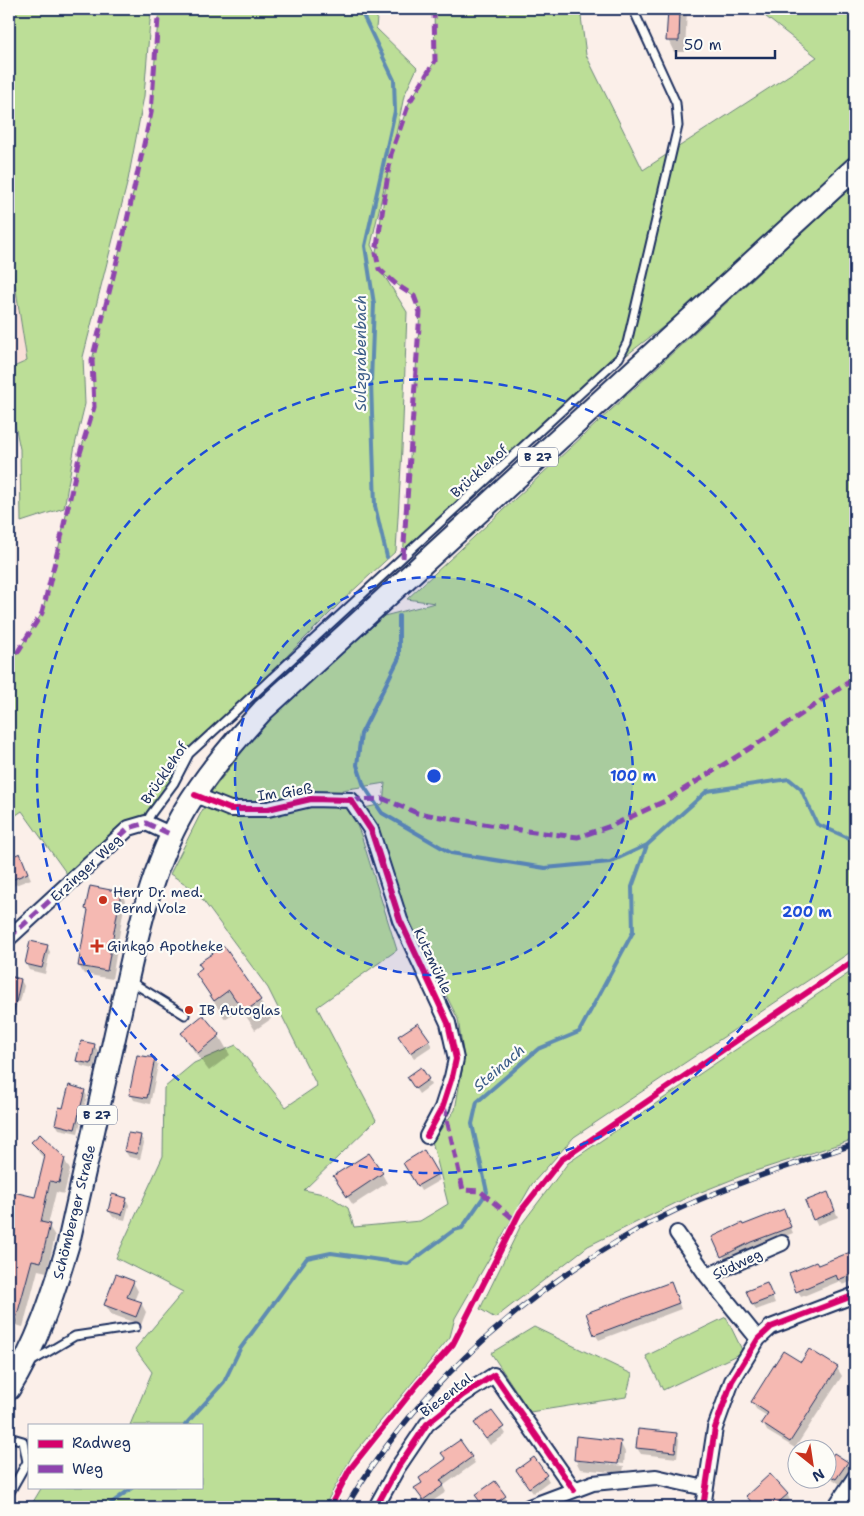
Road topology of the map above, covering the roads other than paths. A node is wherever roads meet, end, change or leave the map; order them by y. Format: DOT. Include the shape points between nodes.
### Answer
graph roads {
  1 [pos="633,9"];
  2 [pos="855,168"];
  3 [pos="195,795"];
  4 [pos="352,800"];
  5 [pos="146,823"];
  6 [pos="172,835"];
  7 [pos="9,938"];
  8 [pos="128,979"];
  9 [pos="185,1015"];
  10 [pos="427,1136"];
  11 [pos="677,1233"];
  12 [pos="782,1243"];
  13 [pos="707,1276"];
  14 [pos="855,1295"];
  15 [pos="136,1327"];
  16 [pos="758,1339"];
  17 [pos="24,1366"];
  18 [pos="9,1389"];
  19 [pos="9,1437"];
  20 [pos="855,1477"];
  21 [pos="705,1488"];
  22 [pos="574,1490"];
  23 [pos="9,1494"];
  24 [pos="376,1507"];
  25 [pos="529,1507"];
  26 [pos="703,1507"];
  27 [pos="835,1507"];
  1 -- 5 [label="lane, Brücklehof" via="676,103 678,126 627,343 620,358 189,754 174,783"];
  2 -- 3 [label="main road, Schömberger Straße / B 27" via="262,710 226,751"];
  3 -- 4 [label="street, Im Gieß" via="230,808 268,809 311,799"];
  3 -- 6 [label="main road, Schömberger Straße / B 27"];
  4 -- 10 [label="street, Kutzmühle" via="370,830 400,920 448,1023 456,1059 442,1108"];
  5 -- 6 [label="street"];
  5 -- 7 [label="street, Erzinger Weg" via="129,828"];
  6 -- 8 [label="main road, Schömberger Straße / B 27" via="153,880"];
  8 -- 9 [label="lane"];
  8 -- 17 [label="main road, Schömberger Straße / B 27" via="68,1245 54,1294"];
  11 -- 13 [label="street"];
  12 -- 13 [label="street, Südweg"];
  13 -- 16 [label="street, Südweg"];
  14 -- 16 [label="street" via="771,1326"];
  15 -- 17 [label="lane" via="75,1336"];
  16 -- 21 [label="street" via="732,1381 716,1428"];
  17 -- 18 [label="main road, Schömberger Straße / B 27"];
  19 -- 23 [label="lane" via="22,1441 27,1462"];
  20 -- 27 [label="street"];
  21 -- 22 [label="street" via="656,1477 593,1483"];
  21 -- 26 [label="street"];
  22 -- 24 [label="street, Biesental" via="494,1375 427,1424"];
  22 -- 25 [label="street"];
}
